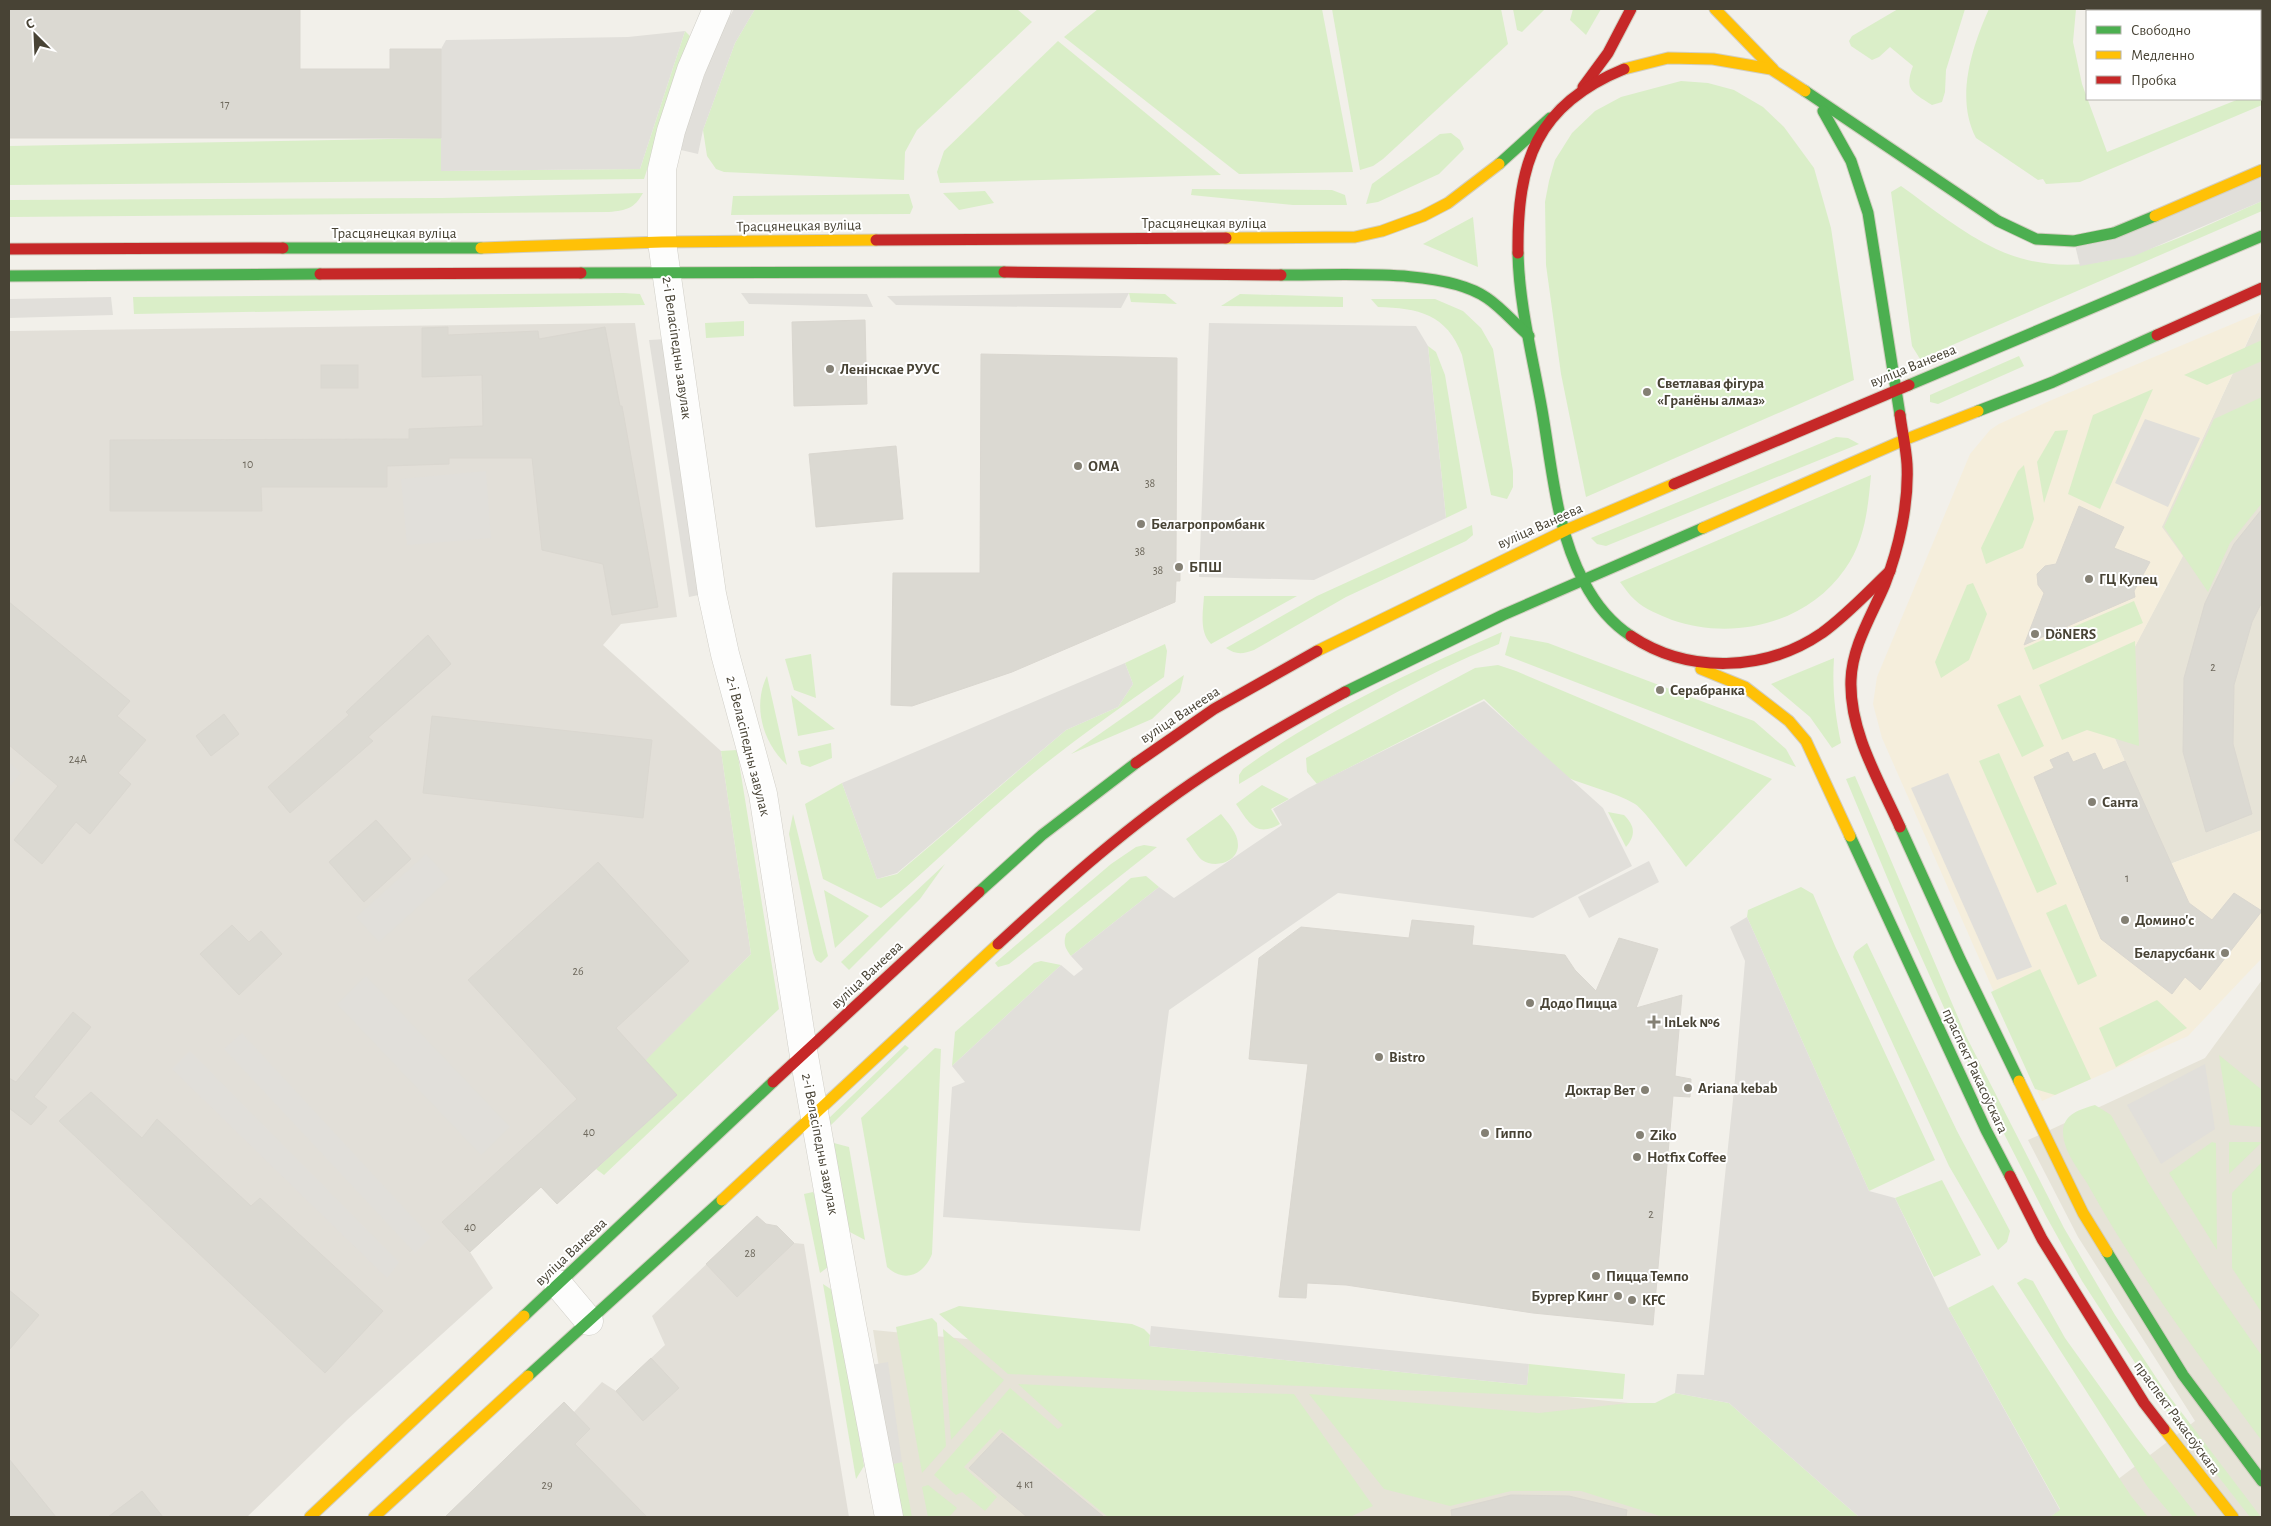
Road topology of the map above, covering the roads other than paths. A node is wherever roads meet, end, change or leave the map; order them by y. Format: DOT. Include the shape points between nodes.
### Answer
graph roads {
  1 [pos="717,9"];
  2 [pos="1631,9"];
  3 [pos="1715,9"];
  4 [pos="1772,70"];
  5 [pos="1580,90"];
  6 [pos="1815,100"];
  7 [pos="1551,117"];
  8 [pos="2262,170"];
  9 [pos="2262,236"];
  10 [pos="925,240"];
  11 [pos="662,242"];
  12 [pos="9,249"];
  13 [pos="927,263"];
  14 [pos="666,272"];
  15 [pos="9,276"];
  16 [pos="2262,288"];
  17 [pos="1529,336"];
  18 [pos="1896,389"];
  19 [pos="1904,440"];
  20 [pos="1566,530"];
  21 [pos="1890,570"];
  22 [pos="1583,580"];
  23 [pos="1685,662"];
  24 [pos="804,1056"];
  25 [pos="815,1115"];
  26 [pos="558,1284"];
  27 [pos="590,1321"];
  28 [pos="2262,1481"];
  29 [pos="310,1517"];
  30 [pos="374,1517"];
  31 [pos="889,1517"];
  32 [pos="2233,1517"];
  1 -- 11 [label="street, 2-і Веласіпедны завулак" via="691,70 662,169"];
  2 -- 5 [label="main road" via="1608,53"];
  3 -- 4 [label="main road"];
  4 -- 5 [label="main road" via="1719,59 1678,56 1644,61"];
  4 -- 6 [label="main road"];
  5 -- 7 [label="main road, Трасцянецкая вуліца"];
  6 -- 8 [label="main road" via="1998,221 2036,238 2074,241 2114,233"];
  6 -- 18 [label="main road, праспект Ракасоўскага" via="1848,150 1861,186 1872,228"];
  7 -- 10 [label="main road, Трасцянецкая вуліца" via="1459,196 1417,218 1378,233 1355,237"];
  7 -- 17 [label="main road, праспект Ракасоўскага" via="1531,154 1517,218 1518,254"];
  9 -- 18 [label="main road, вуліца Ванеева"];
  10 -- 11 [label="main road, Трасцянецкая вуліца"];
  10 -- 13 [label="main road"];
  11 -- 12 [label="main road, Трасцянецкая вуліца" via="497,248"];
  11 -- 14 [label="street, 2-і Веласіпедны завулак"];
  13 -- 14 [label="main road"];
  13 -- 17 [label="main road" via="1426,277 1458,285 1486,297"];
  14 -- 15 [label="main road"];
  14 -- 24 [label="street, 2-і Веласіпедны завулак" via="712,594 763,794"];
  16 -- 19 [label="main road" via="2052,382"];
  17 -- 20 [label="main road, праспект Ракасоўскага"];
  18 -- 19 [label="main road, праспект Ракасоўскага"];
  18 -- 20 [label="main road, вуліца Ванеева"];
  19 -- 21 [label="main road, праспект Ракасоўскага" via="1907,465 1905,502"];
  19 -- 22 [label="main road"];
  20 -- 22 [label="main road, праспект Ракасоўскага"];
  20 -- 24 [label="main road, вуліца Ванеева" via="1338,639 1214,709 1127,769 1042,835"];
  21 -- 23 [label="main road" via="1825,631 1796,648 1760,660 1727,665"];
  21 -- 28 [label="main road, праспект Ракасоўскага" via="1857,652 1851,679 1854,711 1863,744 1960,959 2083,1214 2183,1375"];
  22 -- 23 [label="main road, праспект Ракасоўскага" via="1622,632 1643,646"];
  22 -- 25 [label="main road" via="1357,685 1204,775 1056,890"];
  23 -- 32 [label="main road, праспект Ракасоўскага" via="1745,687 1789,721 1806,741 1986,1130 2042,1240 2144,1403"];
  24 -- 25 [label="street, 2-і Веласіпедны завулак"];
  24 -- 26 [label="main road, вуліца Ванеева"];
  25 -- 27 [label="main road"];
  25 -- 31 [label="street, 2-і Веласіпедны завулак"];
  26 -- 27 [label="street"];
  26 -- 29 [label="main road, вуліца Ванеева"];
  27 -- 30 [label="main road"];
}
